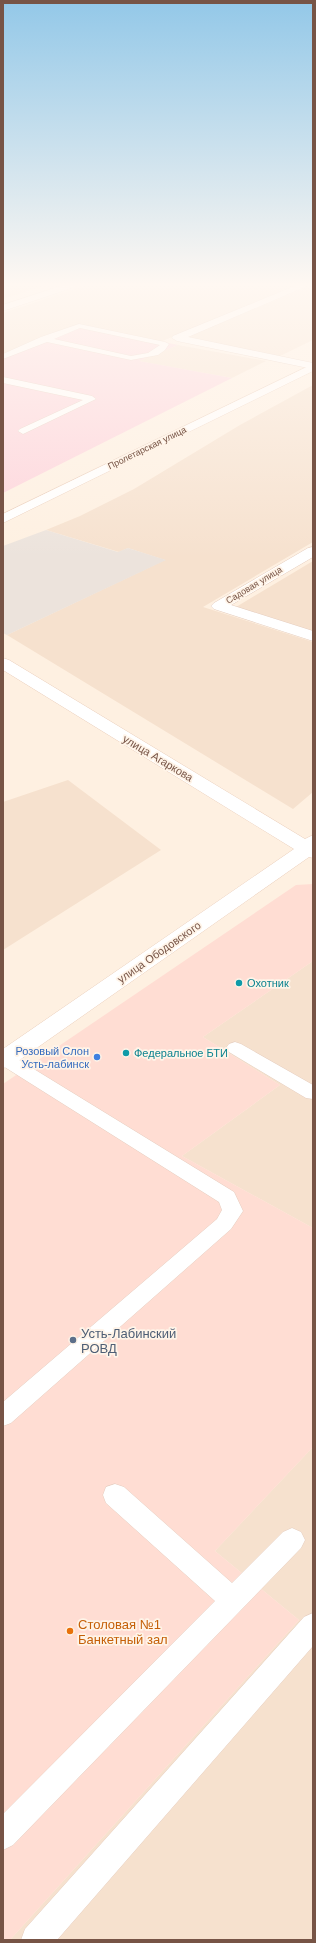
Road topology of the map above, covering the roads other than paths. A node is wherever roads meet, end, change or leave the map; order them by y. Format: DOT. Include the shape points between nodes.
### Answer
graph roads {
  1 [pos="291,377"];
  2 [pos="3,380"];
  3 [pos="23,431"];
  4 [pos="3,519"];
  5 [pos="313,551"];
  6 [pos="313,636"];
  7 [pos="3,663"];
  8 [pos="311,847"];
  9 [pos="235,1048"];
  10 [pos="4,1059"];
  11 [pos="313,1093"];
  12 [pos="3,1416"];
  13 [pos="115,1495"];
  14 [pos="292,1540"];
  15 [pos="234,1600"];
  16 [pos="313,1626"];
  17 [pos="3,1835"];
  18 [pos="36,1940"];
  1 -- 4 [label="street, Пролетарская улица"];
  2 -- 3 [label="lane" via="92,399"];
  5 -- 6 [label="street, Садовая улица" via="219,606"];
  7 -- 8 [label="street, улица Агаркова"];
  8 -- 10 [label="street, улица Ободовского"];
  9 -- 11 [label="lane"];
  10 -- 12 [label="lane" via="226,1197 233,1211 224,1224"];
  13 -- 15 [label="lane"];
  14 -- 15 [label="lane"];
  15 -- 17 [label="lane"];
  16 -- 18 [label="lane"];
}
